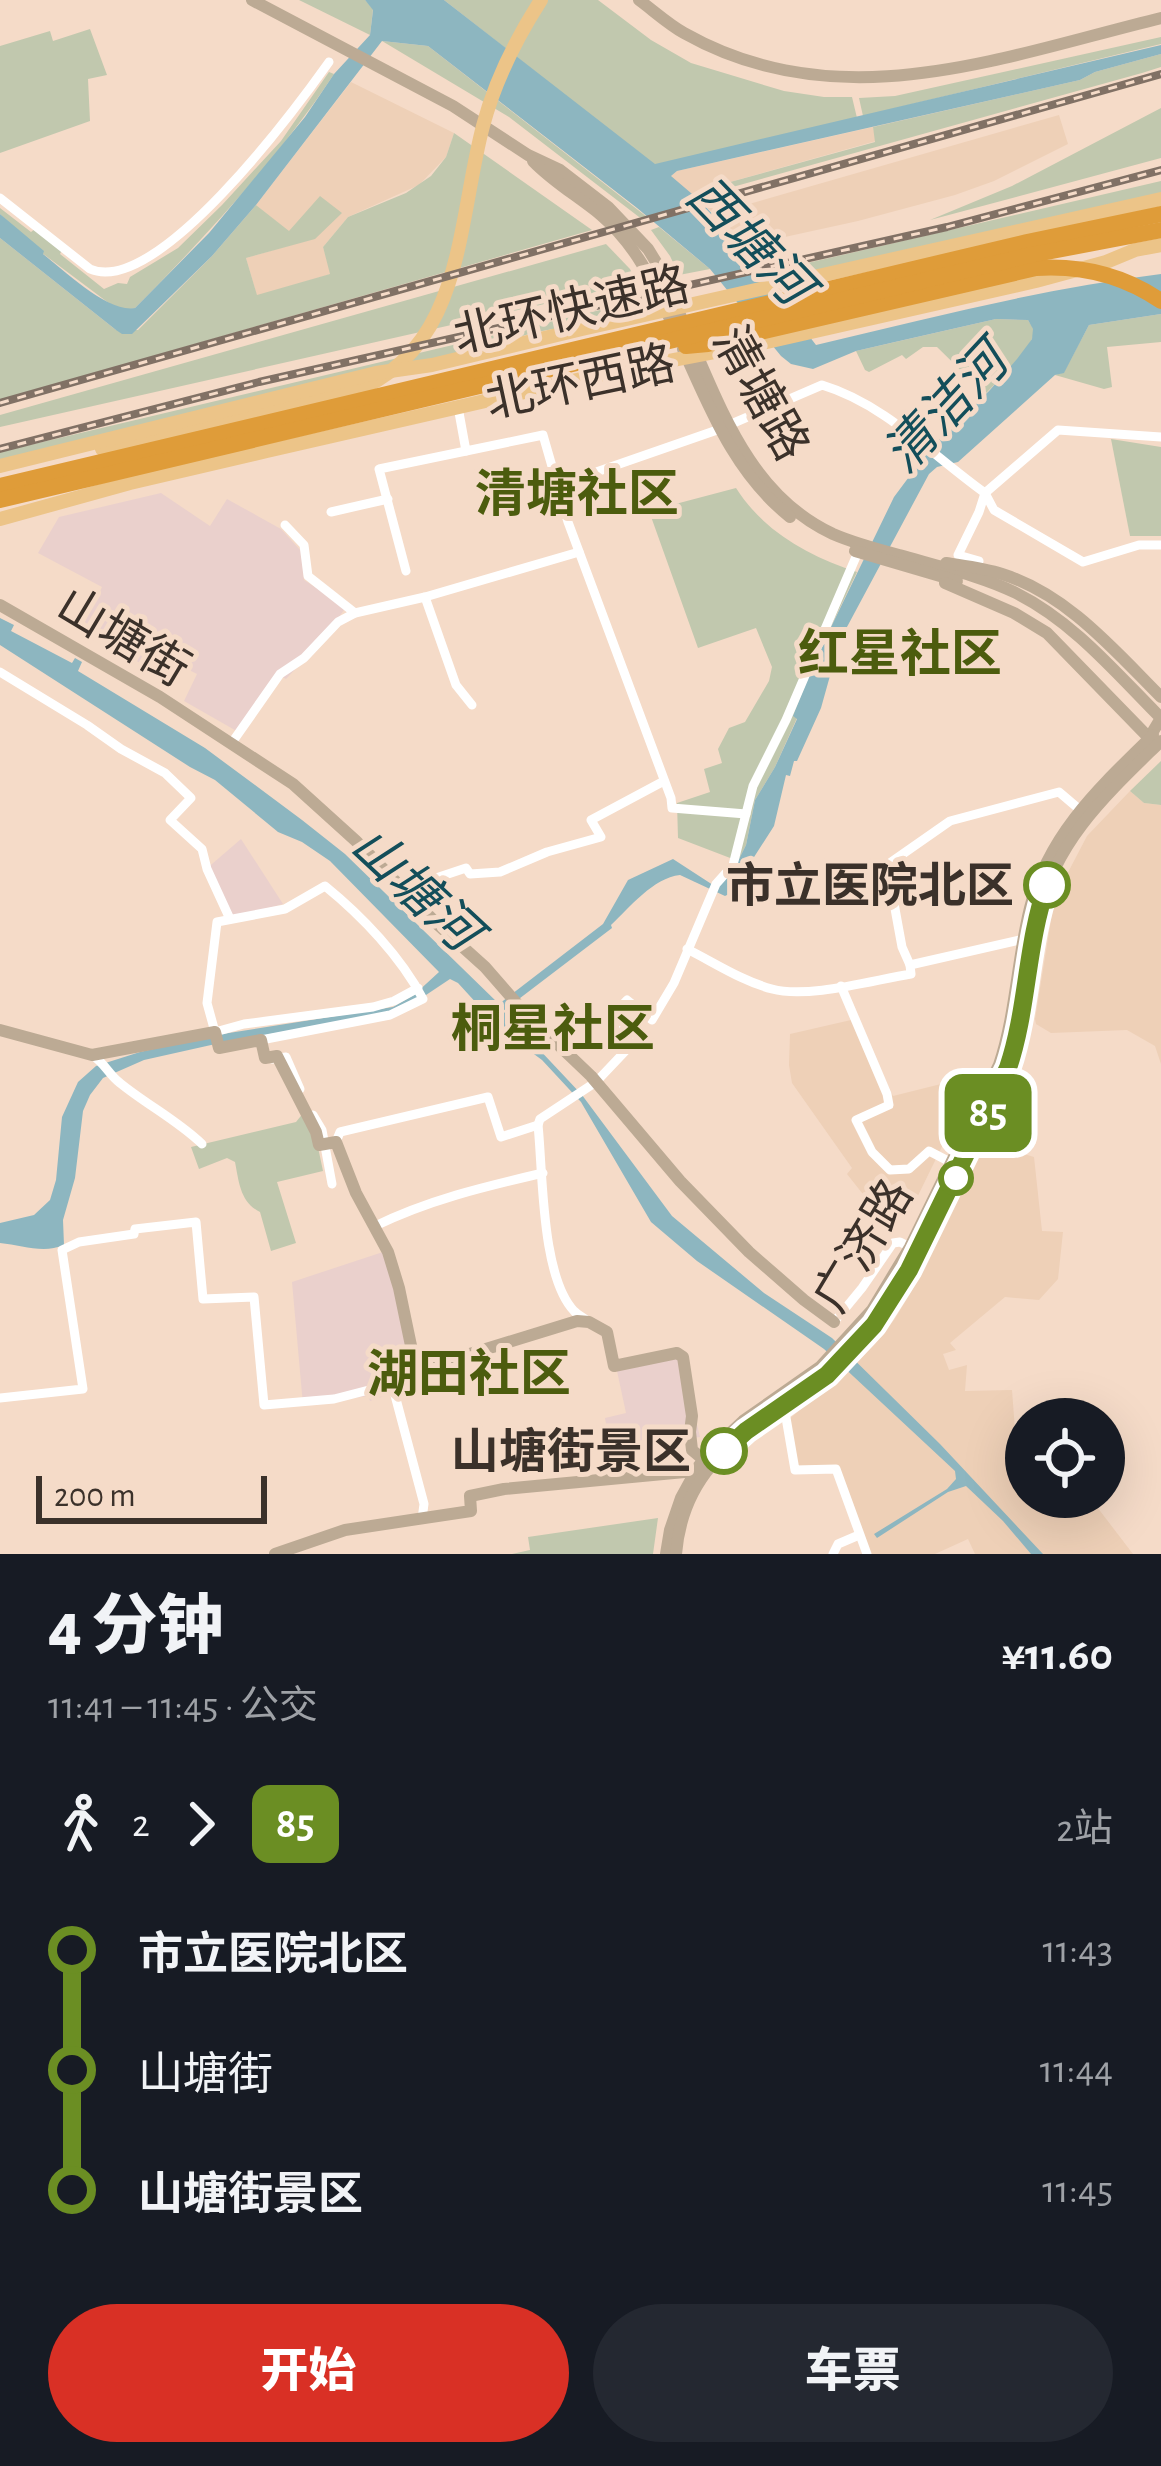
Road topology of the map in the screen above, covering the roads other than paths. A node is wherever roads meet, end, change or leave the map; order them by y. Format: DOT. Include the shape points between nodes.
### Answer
graph roads {
  1 [pos="252,0"];
  2 [pos="541,0"];
  3 [pos="639,0"];
  4 [pos="1161,18"];
  5 [pos="329,62"];
  6 [pos="0,198"];
  7 [pos="1161,199"];
  8 [pos="1161,214"];
  9 [pos="1161,230"];
  10 [pos="1161,244"];
  11 [pos="987,266"];
  12 [pos="1161,302"];
  13 [pos="808,307"];
  14 [pos="588,352"];
  15 [pos="458,407"];
  16 [pos="724,427"];
  17 [pos="1161,436"];
  18 [pos="466,451"];
  19 [pos="0,469"];
  20 [pos="0,486"];
  21 [pos="556,486"];
  22 [pos="985,494"];
  23 [pos="388,499"];
  24 [pos="0,503"];
  25 [pos="331,512"];
  26 [pos="0,519"];
  27 [pos="285,525"];
  28 [pos="1161,545"];
  29 [pos="863,550"];
  30 [pos="579,552"];
  31 [pos="907,562"];
  32 [pos="977,568"];
  33 [pos="406,571"];
  34 [pos="424,596"];
  35 [pos="0,605"];
  36 [pos="355,613"];
  37 [pos="0,672"];
  38 [pos="1161,697"];
  39 [pos="472,705"];
  40 [pos="1161,725"];
  41 [pos="1156,742"];
  42 [pos="231,744"];
  43 [pos="664,781"];
  44 [pos="1079,809"];
  45 [pos="746,814"];
  46 [pos="403,889"];
  47 [pos="230,920"];
  48 [pos="218,926"];
  49 [pos="1024,939"];
  50 [pos="688,949"];
  51 [pos="910,964"];
  52 [pos="841,986"];
  53 [pos="420,992"];
  54 [pos="0,1030"];
  55 [pos="217,1035"];
  56 [pos="263,1042"];
  57 [pos="95,1057"];
  58 [pos="586,1090"];
  59 [pos="538,1125"];
  60 [pos="336,1142"];
  61 [pos="202,1144"];
  62 [pos="952,1163"];
  63 [pos="543,1173"];
  64 [pos="332,1184"];
  65 [pos="373,1227"];
  66 [pos="910,1247"];
  67 [pos="895,1284"];
  68 [pos="589,1322"];
  69 [pos="834,1322"];
  70 [pos="799,1390"];
  71 [pos="0,1398"];
  72 [pos="784,1406"];
  73 [pos="704,1468"];
  74 [pos="422,1519"];
  75 [pos="859,1535"];
  76 [pos="275,1554"];
  77 [pos="666,1554"];
  78 [pos="676,1554"];
  79 [pos="832,1554"];
  80 [pos="867,1554"];
  1 -- 16 [label="main road, 清塘路" via="452,106 600,215 648,272"];
  2 -- 19 [label="main road" via="494,91 444,299 402,363 350,393"];
  3 -- 4 [label="main road" via="680,30 748,61 866,79 999,58"];
  5 -- 6 [label="street" via="276,135 190,226 114,272 89,269"];
  7 -- 13 [label="main road, 北环西路"];
  8 -- 13 [label="highway, 北环快速路"];
  9 -- 11 [label="highway, 北环快速路"];
  10 -- 11 [label="highway"];
  10 -- 13 [label="main road, 北环西路" via="1036,281"];
  11 -- 13 [label="highway, 北环快速路"];
  12 -- 13 [label="highway" via="1117,278 1051,267 852,311"];
  13 -- 14 [label="highway, 北环快速路"];
  13 -- 14 [label="main road, 北环西路"];
  13 -- 14 [label="highway, 北环快速路" via="708,344"];
  14 -- 15 [label="main road, 北环西路"];
  14 -- 19 [label="main road, 北环西路" via="376,374"];
  14 -- 20 [label="highway, 北环快速路"];
  14 -- 24 [label="highway, 北环快速路"];
  15 -- 18 [label="street"];
  15 -- 26 [label="main road, 北环西路"];
  16 -- 21 [label="street"];
  16 -- 22 [label="street" via="822,385 880,412"];
  16 -- 29 [label="main road, 清塘路" via="741,467 776,505 811,531"];
  17 -- 22 [label="street" via="1058,430"];
  18 -- 21 [label="street" via="542,436"];
  18 -- 23 [label="street" via="379,469"];
  21 -- 30 [label="street"];
  22 -- 28 [label="street" via="994,510 1083,562"];
  22 -- 32 [label="street" via="958,555 980,561"];
  23 -- 25 [label="street"];
  23 -- 33 [label="street"];
  27 -- 36 [label="street" via="304,545 308,576"];
  29 -- 31 [label="main road, 清塘路"];
  29 -- 45 [label="street"];
  30 -- 34 [label="street"];
  30 -- 43 [label="street"];
  31 -- 32 [label="main road"];
  31 -- 40 [label="main road, 清塘路" via="1040,605"];
  31 -- 41 [label="main road" via="1038,627"];
  32 -- 38 [label="main road" via="1065,608"];
  34 -- 36 [label="street"];
  34 -- 39 [label="street" via="456,685"];
  35 -- 42 [label="main road, 山塘街"];
  36 -- 42 [label="street" via="280,674"];
  37 -- 47 [label="street" via="165,773 191,798 170,820 202,849"];
  40 -- 41 [label="main road, 广济路"];
  41 -- 44 [label="main road, 广济路"];
  41 -- 67 [label="main road, 广济路" via="1093,808 1052,872 1008,1068"];
  42 -- 46 [label="main road, 山塘街" via="293,784"];
  43 -- 45 [label="street" via="672,808"];
  43 -- 46 [label="street" via="591,820 601,837 500,872 466,868"];
  44 -- 49 [label="main road, 广济路" via="1043,868"];
  44 -- 51 [label="street" via="1059,792 950,821 887,865"];
  45 -- 50 [label="street" via="733,865"];
  46 -- 58 [label="main road, 山塘街" via="485,967"];
  47 -- 53 [label="street" via="284,909 325,886"];
  47 -- 55 [label="street" via="217,922 207,1003"];
  48 -- 55 [label="street"];
  49 -- 51 [label="street"];
  49 -- 62 [label="main road, 广济路" via="999,1065"];
  50 -- 52 [label="street" via="777,991"];
  50 -- 58 [label="street" via="652,1020 627,1000 608,1020 633,1043"];
  51 -- 52 [label="street" via="911,974"];
  52 -- 62 [label="street" via="887,1094 889,1105 856,1120 872,1152 890,1170 909,1169 929,1151"];
  53 -- 55 [label="street"];
  53 -- 56 [label="street" via="390,1015"];
  54 -- 57 [label="main road"];
  55 -- 56 [label="main road" via="220,1048"];
  55 -- 57 [label="main road"];
  56 -- 60 [label="main road" via="265,1058 277,1055 319,1145"];
  56 -- 64 [label="street" via="269,1060 286,1057 322,1130"];
  57 -- 61 [label="street"];
  58 -- 59 [label="street"];
  58 -- 69 [label="main road, 山塘街" via="749,1252"];
  59 -- 60 [label="street" via="501,1137 488,1096 340,1132"];
  59 -- 63 [label="street"];
  60 -- 65 [label="main road"];
  62 -- 66 [label="main road, 广济路"];
  63 -- 65 [label="street" via="458,1192"];
  63 -- 68 [label="street" via="554,1270 572,1309"];
  65 -- 68 [label="main road" via="400,1288 414,1360 460,1358"];
  66 -- 67 [label="main road, 广济路"];
  66 -- 69 [label="street" via="893,1243"];
  67 -- 70 [label="main road, 广济路" via="858,1344"];
  68 -- 73 [label="main road" via="608,1332 614,1366 683,1357 692,1450"];
  70 -- 72 [label="main road, 广济路"];
  70 -- 73 [label="main road, 广济路" via="743,1421"];
  71 -- 74 [label="street" via="83,1389 62,1250 196,1222 202,1299 254,1297 264,1405 392,1384"];
  72 -- 73 [label="main road, 广济路"];
  72 -- 75 [label="street" via="795,1470 836,1468"];
  73 -- 74 [label="main road" via="504,1489 470,1496 471,1511"];
  73 -- 77 [label="main road, 广济路" via="675,1515"];
  73 -- 78 [label="main road, 广济路"];
  74 -- 76 [label="main road" via="345,1530"];
  75 -- 79 [label="street"];
  75 -- 80 [label="street"];
}
